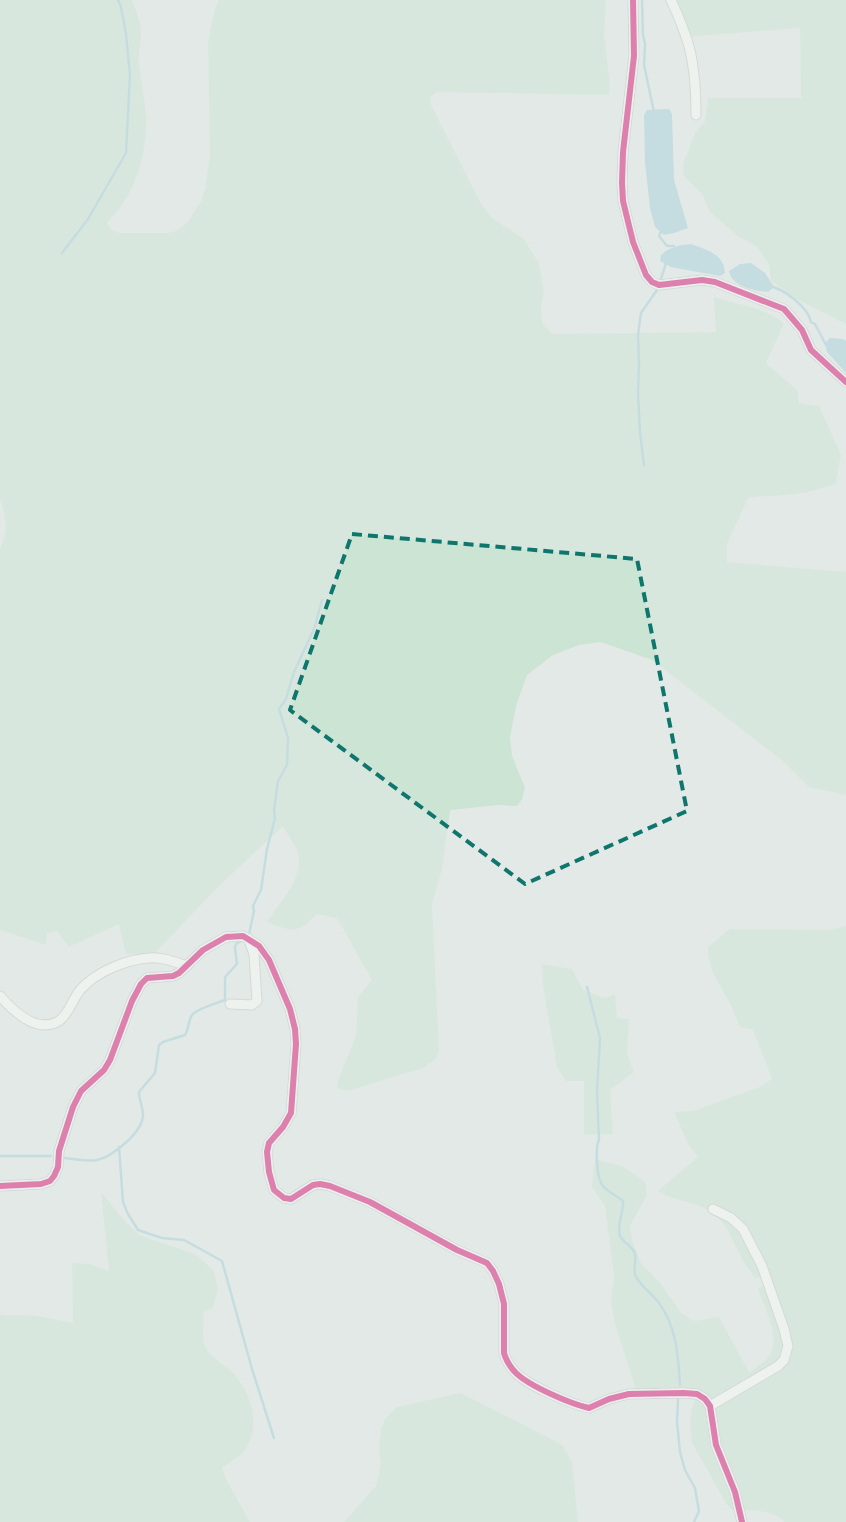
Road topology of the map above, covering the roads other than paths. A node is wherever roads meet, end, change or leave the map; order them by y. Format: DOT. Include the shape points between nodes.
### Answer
graph roads {
  1 [pos="633,0"];
  2 [pos="671,0"];
  3 [pos="696,115"];
  4 [pos="846,382"];
  5 [pos="248,938"];
  6 [pos="187,966"];
  7 [pos="0,996"];
  8 [pos="230,1004"];
  9 [pos="0,1186"];
  10 [pos="713,1209"];
  11 [pos="710,1406"];
  12 [pos="742,1522"];
  1 -- 4 [label="street" via="634,56 622,184 633,242 646,275 659,286 702,280 715,282 784,308 802,330 811,350"];
  2 -- 3 [label="street" via="692,59"];
  5 -- 6 [label="street" via="237,935 221,938"];
  5 -- 8 [label="street" via="254,954 257,1002 252,1005"];
  5 -- 11 [label="street" via="269,960 290,1008 295,1029 291,1114 266,1152 272,1185 278,1195 291,1199 313,1185 330,1186 370,1202 487,1263 504,1304 504,1353 516,1374 535,1386 589,1408 619,1396 650,1392 697,1394"];
  6 -- 7 [label="street" via="151,958 117,967 88,982 60,1020 53,1023 25,1019"];
  6 -- 9 [label="street" via="173,976 146,978 137,991 107,1065 81,1091 73,1107 59,1151 58,1167 50,1181"];
  10 -- 11 [label="street" via="732,1218 743,1229 762,1266 788,1346 784,1360 778,1366"];
  11 -- 12 [label="street" via="716,1445 735,1492"];
}
